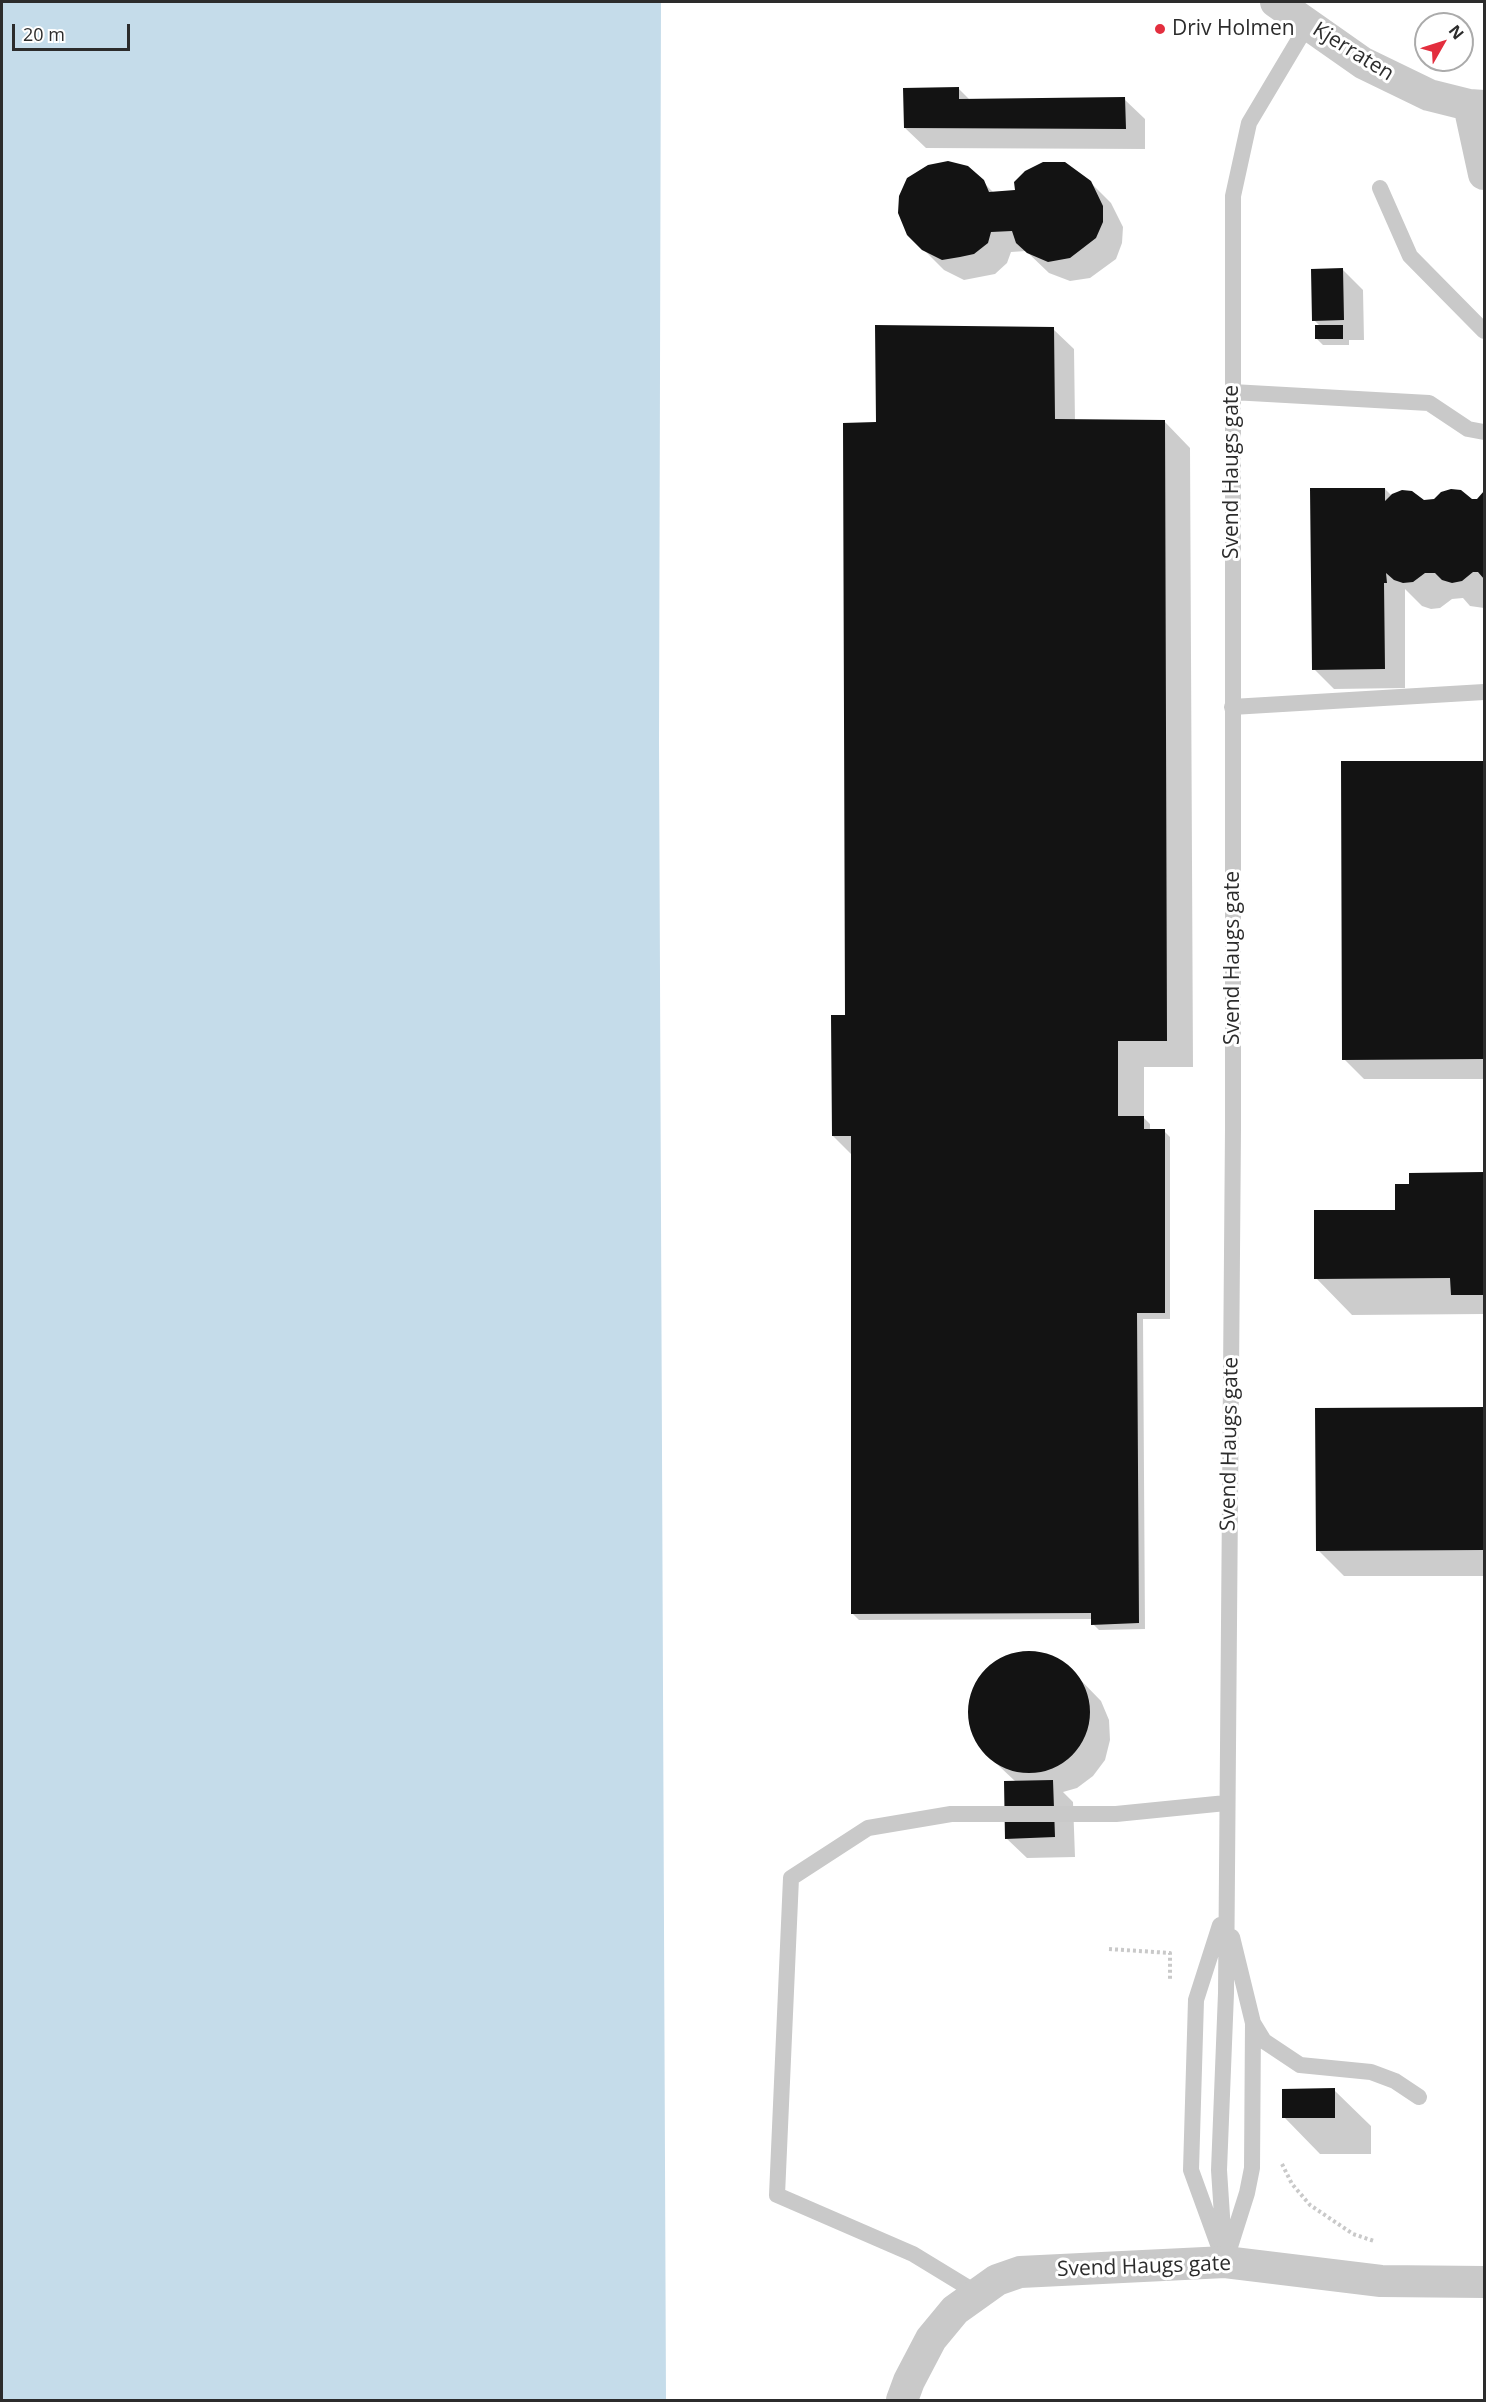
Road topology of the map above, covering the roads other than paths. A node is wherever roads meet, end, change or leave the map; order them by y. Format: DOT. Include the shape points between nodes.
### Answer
graph roads {
  1 [pos="1276,2"];
  2 [pos="1308,24"];
  3 [pos="1477,106"];
  4 [pos="1485,174"];
  5 [pos="1380,188"];
  6 [pos="1485,331"];
  7 [pos="1232,392"];
  8 [pos="1485,432"];
  9 [pos="1485,692"];
  10 [pos="1232,707"];
  11 [pos="1226,1803"];
  12 [pos="1225,1910"];
  13 [pos="1226,1994"];
  14 [pos="1253,2023"];
  15 [pos="1419,2097"];
  16 [pos="1225,2262"];
  17 [pos="1485,2282"];
  18 [pos="977,2293"];
  19 [pos="902,2400"];
  1 -- 2 [label="street, Kjerraten"];
  2 -- 3 [label="street, Kjerraten" via="1363,63 1428,95"];
  2 -- 7 [label="lane, Svend Haugs gate" via="1249,123 1233,196"];
  3 -- 4 [label="street, Kjerraten"];
  5 -- 6 [label="lane" via="1410,256"];
  7 -- 8 [label="lane" via="1429,403 1468,429"];
  7 -- 10 [label="lane, Svend Haugs gate"];
  9 -- 10 [label="lane"];
  10 -- 11 [label="lane, Svend Haugs gate" via="1233,1129"];
  11 -- 12 [label="lane, Svend Haugs gate"];
  11 -- 18 [label="lane" via="1116,1814 951,1814 868,1828 791,1878 777,2195 913,2254"];
  12 -- 13 [label="lane"];
  12 -- 14 [label="lane"];
  12 -- 16 [label="lane" via="1196,2000 1191,2170"];
  13 -- 14 [label="lane"];
  13 -- 16 [label="lane" via="1219,2170"];
  14 -- 15 [label="lane" via="1264,2040 1300,2064 1371,2072 1395,2081"];
  14 -- 16 [label="lane" via="1252,2168"];
  16 -- 17 [label="street, Svend Haugs gate" via="1381,2282"];
  16 -- 18 [label="street, Svend Haugs gate" via="1020,2272"];
  18 -- 19 [label="street, Svend Haugs gate" via="955,2310 931,2339"];
}
